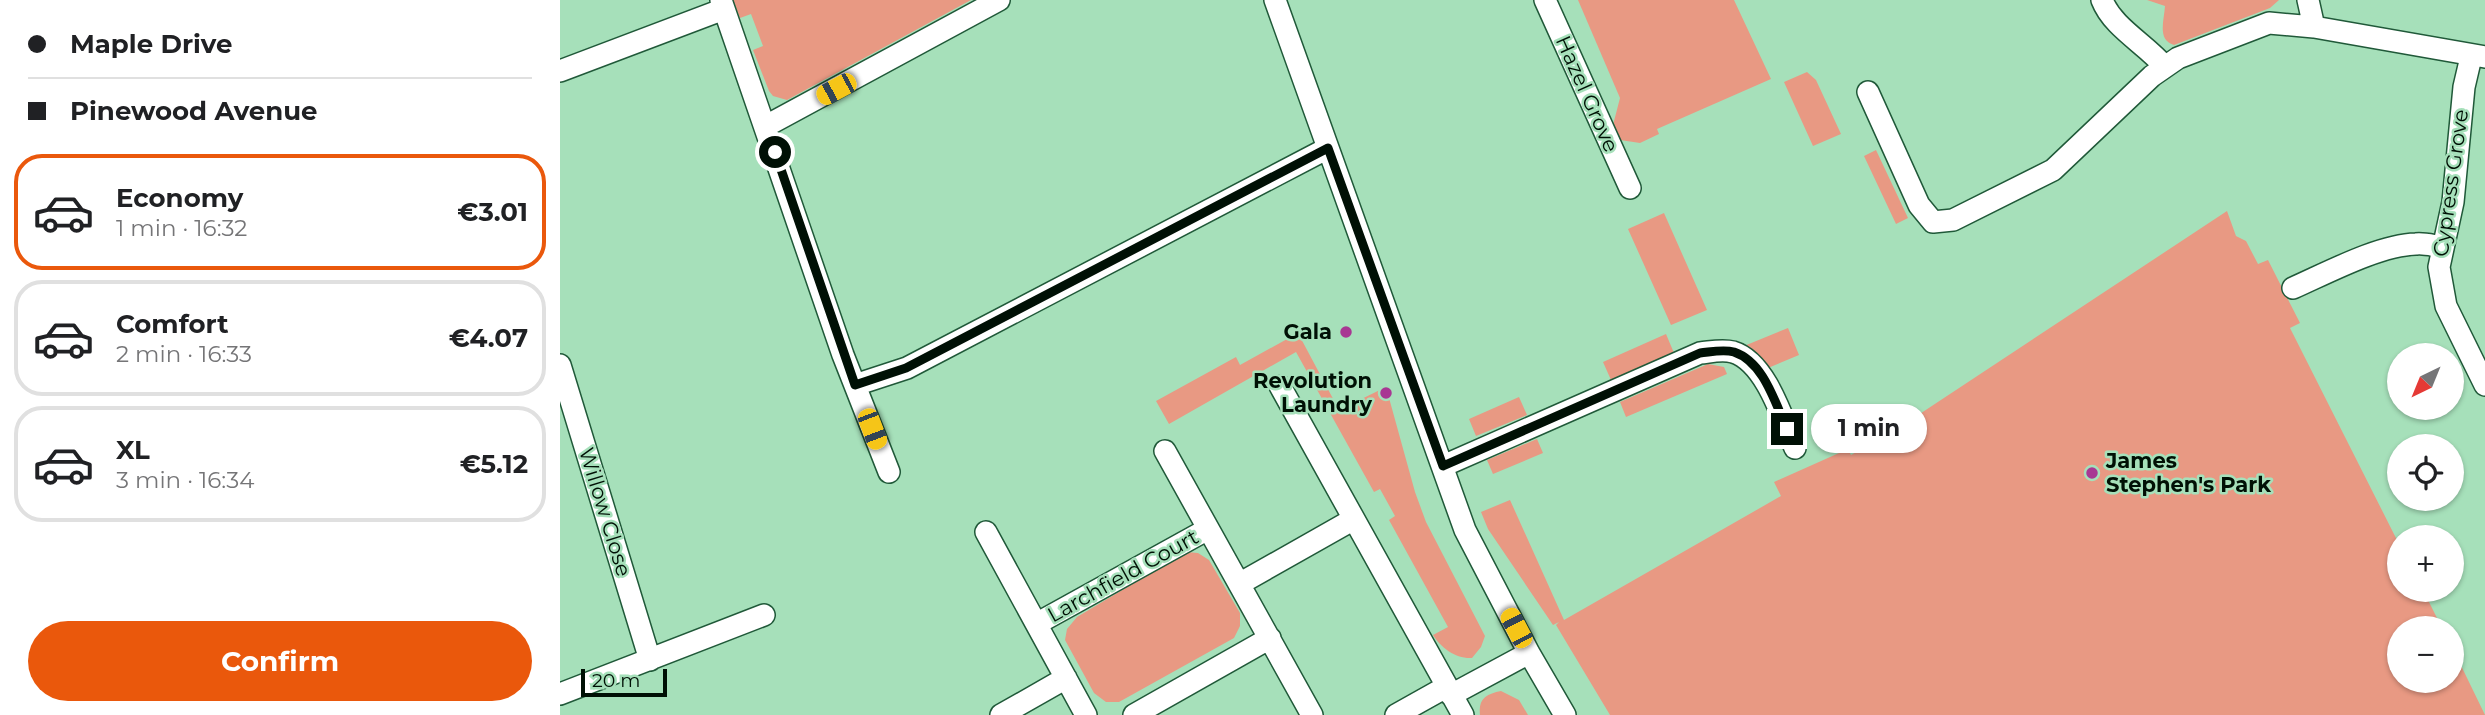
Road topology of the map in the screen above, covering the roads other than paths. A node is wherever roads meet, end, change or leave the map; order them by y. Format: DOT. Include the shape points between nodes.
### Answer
graph roads {
  1 [pos="999,0"];
  2 [pos="1275,0"];
  3 [pos="1545,0"];
  4 [pos="2102,0"];
  5 [pos="2308,0"];
  6 [pos="722,5"];
  7 [pos="2315,27"];
  8 [pos="2478,57"];
  9 [pos="2165,67"];
  10 [pos="560,71"];
  11 [pos="1868,92"];
  12 [pos="766,127"];
  13 [pos="1328,148"];
  14 [pos="1630,188"];
  15 [pos="2443,247"];
  16 [pos="2292,288"];
  17 [pos="560,365"];
  18 [pos="855,385"];
  19 [pos="2485,385"];
  20 [pos="1280,386"];
  21 [pos="1795,448"];
  22 [pos="1165,452"];
  23 [pos="1443,466"];
  24 [pos="889,472"];
  25 [pos="1354,519"];
  26 [pos="1208,529"];
  27 [pos="986,532"];
  28 [pos="1239,584"];
  29 [pos="764,615"];
  30 [pos="1038,623"];
  31 [pos="1270,638"];
  32 [pos="1528,653"];
  33 [pos="650,660"];
  34 [pos="1066,678"];
  35 [pos="1449,691"];
  36 [pos="560,694"];
  37 [pos="1001,715"];
  38 [pos="1086,715"];
  39 [pos="1134,715"];
  40 [pos="1312,715"];
  41 [pos="1396,715"];
  42 [pos="1463,715"];
  43 [pos="1566,715"];
  1 -- 12 [label="street"];
  2 -- 13 [label="street"];
  3 -- 14 [label="street, Hazel Grove"];
  4 -- 9 [label="street" via="2107,13"];
  5 -- 7 [label="street"];
  6 -- 10 [label="street"];
  6 -- 12 [label="street"];
  7 -- 8 [label="street"];
  7 -- 9 [label="street" via="2269,23"];
  8 -- 15 [label="street, Cypress Grove" via="2464,87 2453,202"];
  9 -- 11 [label="street" via="2053,170 1953,220 1933,222 1919,205"];
  12 -- 18 [label="street"];
  13 -- 18 [label="street" via="906,368"];
  13 -- 23 [label="street"];
  15 -- 16 [label="street" via="2415,244 2387,250"];
  15 -- 19 [label="street, Cypress Grove" via="2439,267 2446,306"];
  17 -- 33 [label="street, Willow Close"];
  18 -- 24 [label="street"];
  20 -- 25 [label="street"];
  21 -- 23 [label="street" via="1757,369 1736,353 1722,350 1700,353"];
  22 -- 26 [label="street, Larchfield Court"];
  23 -- 32 [label="street" via="1465,530"];
  25 -- 28 [label="street"];
  25 -- 35 [label="street"];
  26 -- 28 [label="street, Larchfield Court"];
  26 -- 30 [label="street, Larchfield Court"];
  27 -- 30 [label="street, Larchfield Court"];
  28 -- 31 [label="street, Larchfield Court"];
  29 -- 33 [label="street"];
  30 -- 34 [label="street, Larchfield Court"];
  31 -- 39 [label="street"];
  31 -- 40 [label="street, Larchfield Court"];
  32 -- 35 [label="street"];
  32 -- 43 [label="street"];
  33 -- 36 [label="street"];
  34 -- 37 [label="street"];
  34 -- 38 [label="street, Larchfield Court"];
  35 -- 41 [label="street"];
  35 -- 42 [label="street"];
}
